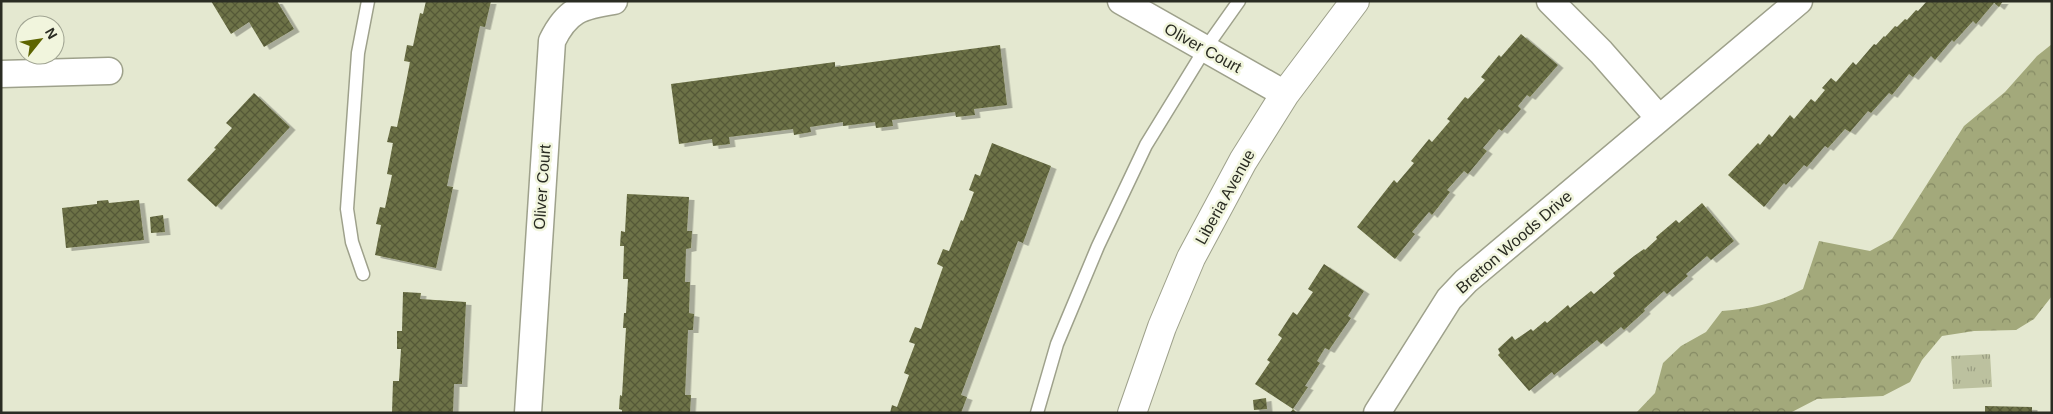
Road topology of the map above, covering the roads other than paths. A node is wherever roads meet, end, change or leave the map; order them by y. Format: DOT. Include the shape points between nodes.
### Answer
graph roads {
  1 [pos="368,1"];
  2 [pos="614,1"];
  3 [pos="1122,1"];
  4 [pos="1239,1"];
  5 [pos="1355,1"];
  6 [pos="1550,1"];
  7 [pos="1799,1"];
  8 [pos="1205,49"];
  9 [pos="108,71"];
  10 [pos="1,74"];
  11 [pos="1285,94"];
  12 [pos="1659,118"];
  13 [pos="363,274"];
  14 [pos="528,413"];
  15 [pos="1037,413"];
  16 [pos="1132,413"];
  17 [pos="1376,413"];
  1 -- 13 [label="lane" via="358,53 347,209 352,242"];
  2 -- 14 [label="street, Oliver Court" via="588,5 572,13 560,24 552,40"];
  3 -- 8 [label="street, Oliver Court"];
  4 -- 8 [label="lane"];
  5 -- 11 [label="main road, Liberia Avenue"];
  6 -- 12 [label="street" via="1601,52"];
  7 -- 12 [label="street, Bretton Woods Drive"];
  8 -- 11 [label="street, Oliver Court"];
  8 -- 15 [label="lane" via="1146,145 1102,237 1057,344"];
  9 -- 10 [label="street"];
  11 -- 16 [label="main road, Liberia Avenue" via="1243,161 1191,258 1162,327"];
  12 -- 17 [label="street, Bretton Woods Drive" via="1466,281 1449,299"];
}
